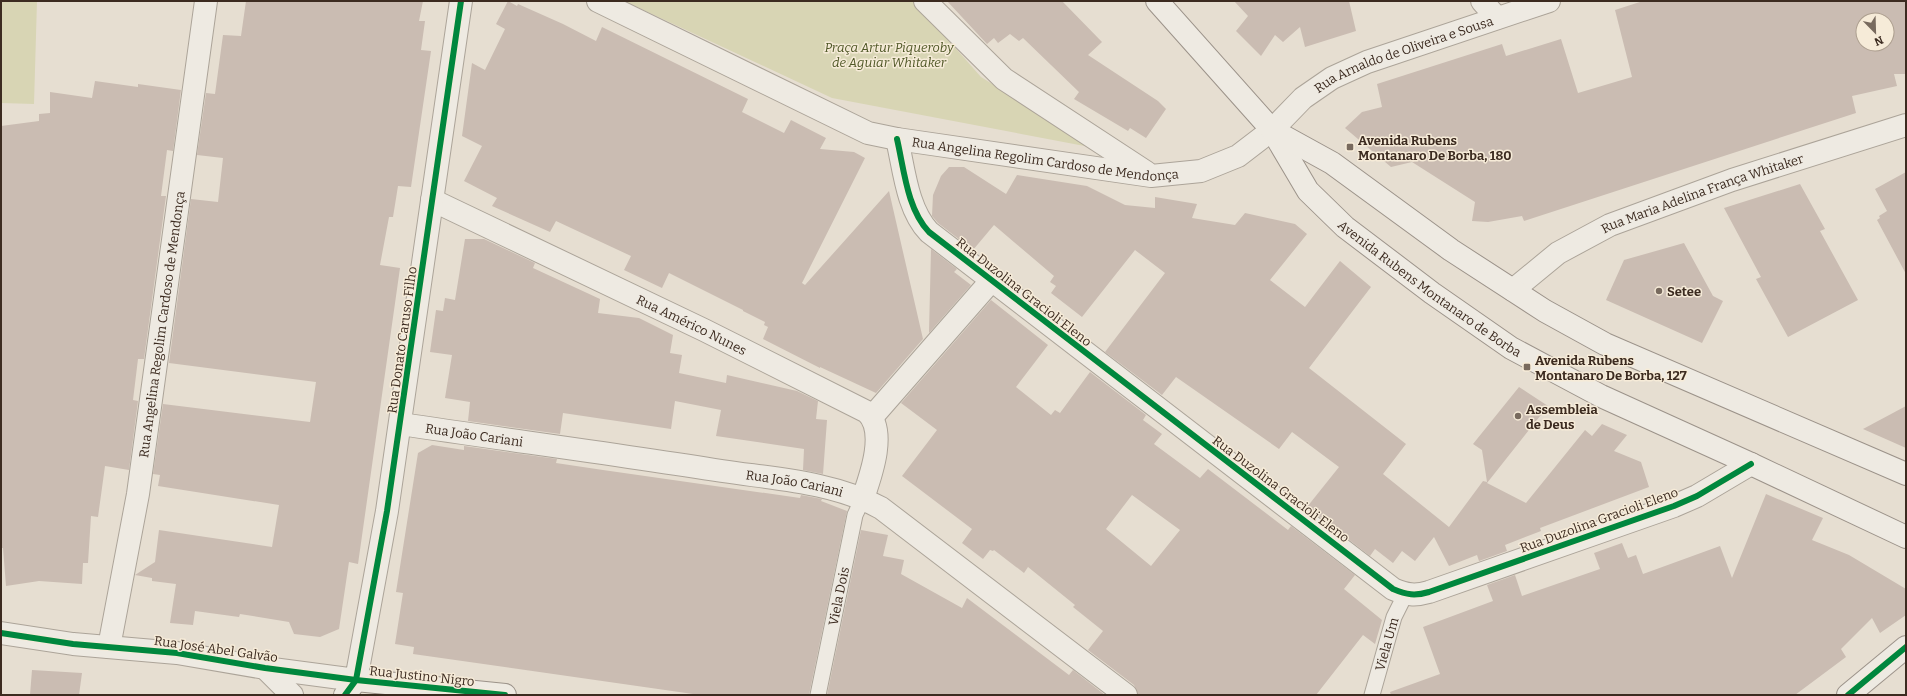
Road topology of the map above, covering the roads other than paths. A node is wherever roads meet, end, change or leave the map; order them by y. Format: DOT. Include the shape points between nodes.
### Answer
graph roads {
  1 [pos="206,1"];
  2 [pos="462,1"];
  3 [pos="598,1"];
  4 [pos="925,1"];
  5 [pos="1157,1"];
  6 [pos="1482,1"];
  7 [pos="1549,1"];
  8 [pos="1497,18"];
  9 [pos="1906,125"];
  10 [pos="1272,130"];
  11 [pos="897,139"];
  12 [pos="1150,176"];
  13 [pos="432,200"];
  14 [pos="991,281"];
  15 [pos="1513,290"];
  16 [pos="872,416"];
  17 [pos="401,424"];
  18 [pos="1751,464"];
  19 [pos="1906,474"];
  20 [pos="863,498"];
  21 [pos="1906,537"];
  22 [pos="1405,595"];
  23 [pos="1,633"];
  24 [pos="108,647"];
  25 [pos="1906,647"];
  26 [pos="265,668"];
  27 [pos="351,688"];
  28 [pos="413,690"];
  29 [pos="292,695"];
  30 [pos="505,695"];
  31 [pos="818,695"];
  32 [pos="1126,695"];
  33 [pos="1372,695"];
  34 [pos="1848,695"];
  1 -- 24 [label="street, Rua Angelina Regolim Cardoso de Mendonça" via="138,494"];
  2 -- 13 [label="street, Rua Donato Caruso Filho"];
  3 -- 11 [label="street, Rua Angelina Regolim Cardoso de Mendonça" via="845,123 868,133"];
  4 -- 12 [label="street" via="1004,79"];
  5 -- 10 [label="street, Avenida Rubens Montanaro de Borba"];
  6 -- 8 [label="street"];
  7 -- 8 [label="street, Rua Arnaldo de Oliveira e Sousa"];
  8 -- 10 [label="street, Rua Arnaldo de Oliveira e Sousa" via="1367,62 1332,78 1303,98"];
  9 -- 15 [label="street, Rua Maria Adelina França Whitaker" via="1732,180 1610,225 1558,253"];
  10 -- 12 [label="street, Rua Angelina Regolim Cardoso de Mendonça" via="1238,156 1201,171"];
  10 -- 15 [label="street, Avenida Rubens Montanaro de Borba" via="1332,163 1452,250"];
  10 -- 18 [label="street, Avenida Rubens Montanaro de Borba" via="1308,190 1345,227 1432,293 1511,348 1601,396"];
  11 -- 12 [label="street, Rua Angelina Regolim Cardoso de Mendonça"];
  11 -- 14 [label="street, Rua Duzolina Gracioli Eleno" via="920,223"];
  13 -- 16 [label="street, Rua Américo Nunes" via="704,330 862,408"];
  13 -- 17 [label="street, Rua Donato Caruso Filho"];
  14 -- 16 [label="street"];
  14 -- 22 [label="street, Rua Duzolina Gracioli Eleno" via="1393,589"];
  15 -- 19 [label="street, Avenida Rubens Montanaro de Borba" via="1605,344"];
  16 -- 20 [label="street" via="876,432 876,449 872,473"];
  17 -- 20 [label="street, Rua João Cariani" via="815,485"];
  17 -- 27 [label="street, Rua Donato Caruso Filho" via="387,510"];
  18 -- 21 [label="street, Avenida Rubens Montanaro de Borba"];
  18 -- 22 [label="street, Rua Duzolina Gracioli Eleno" via="1674,506 1429,592"];
  20 -- 31 [label="lane, Viela Dois" via="854,515"];
  20 -- 32 [label="street, Rua João Cariani" via="894,517"];
  22 -- 33 [label="lane, Viela Um" via="1394,617"];
  23 -- 24 [label="street, Rua José Abel Galvão"];
  24 -- 26 [label="street, Rua José Abel Galvão" via="177,653"];
  25 -- 34 [label="street"];
  26 -- 27 [label="street, Rua José Abel Galvão"];
  26 -- 29 [label="street, Rua José Abel Galvão"];
  27 -- 28 [label="street, Rua Justino Nigro"];
  28 -- 30 [label="street, Rua Justino Nigro"];
}
